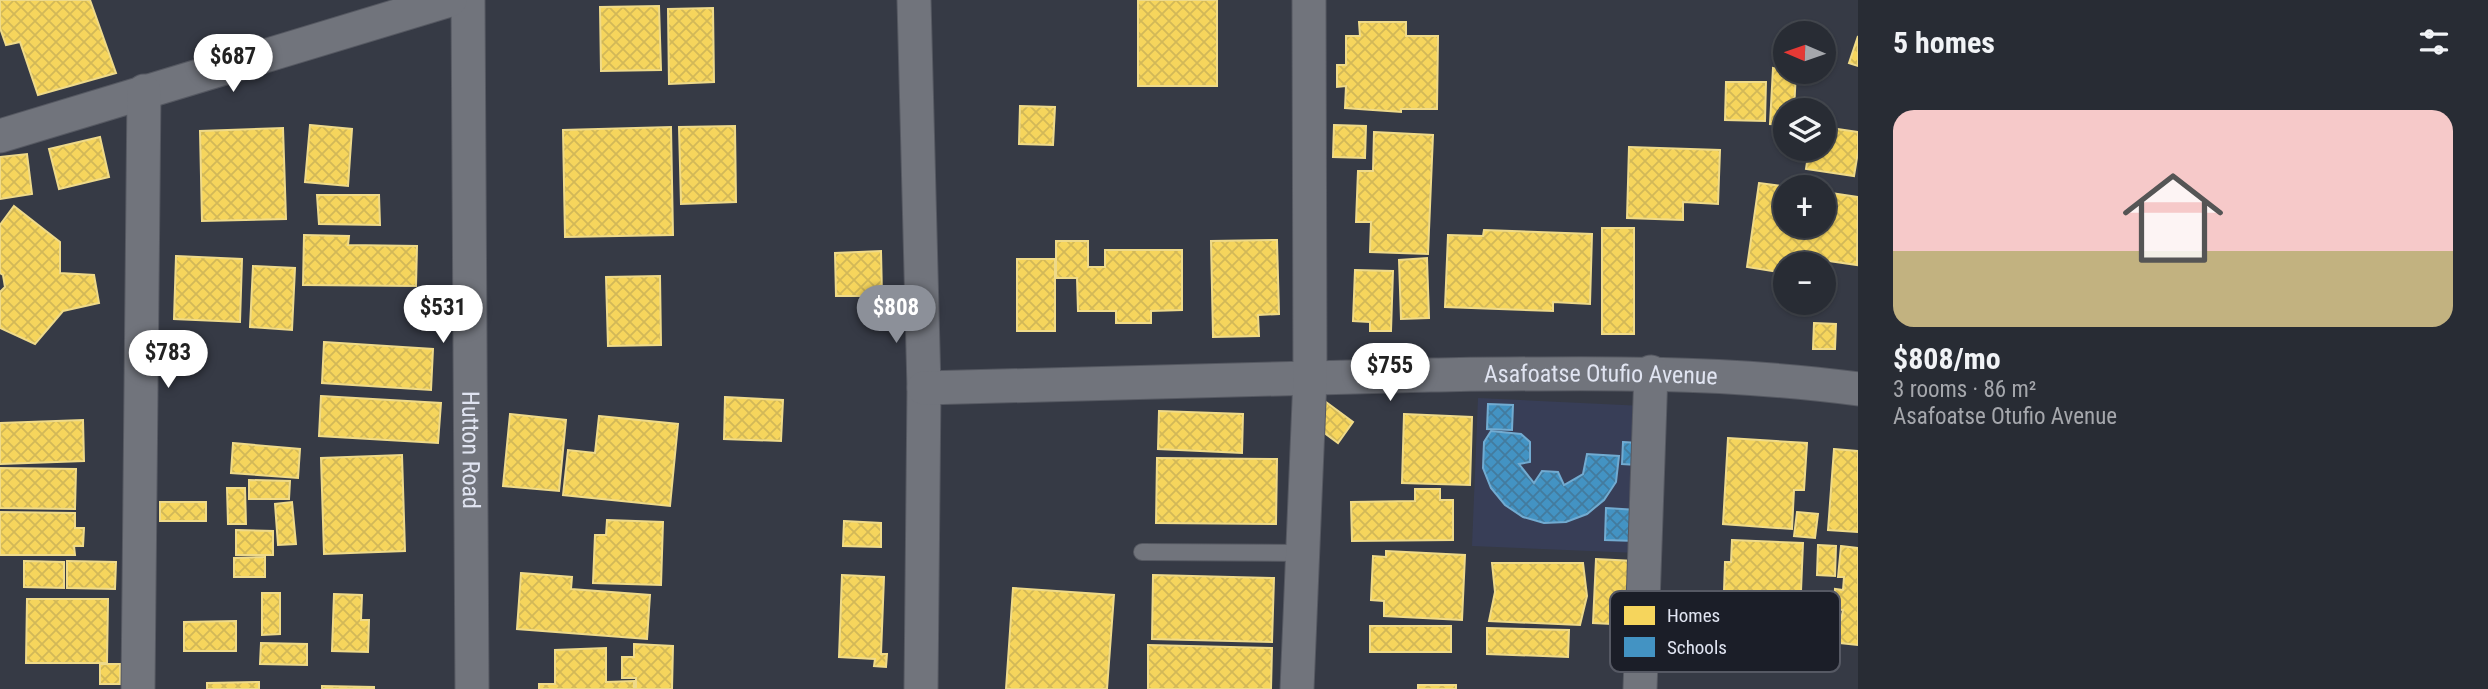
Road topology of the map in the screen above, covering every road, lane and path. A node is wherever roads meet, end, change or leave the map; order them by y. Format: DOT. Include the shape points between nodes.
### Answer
graph roads {
  1 [pos="450,0"];
  2 [pos="468,0"];
  3 [pos="914,0"];
  4 [pos="1309,0"];
  5 [pos="144,91"];
  6 [pos="0,136"];
  7 [pos="1651,372"];
  8 [pos="1310,377"];
  9 [pos="925,388"];
  10 [pos="1858,389"];
  11 [pos="1142,552"];
  12 [pos="1303,553"];
  13 [pos="1643,591"];
  14 [pos="138,689"];
  15 [pos="472,689"];
  16 [pos="921,689"];
  17 [pos="1297,689"];
  1 -- 5 [label="street"];
  2 -- 15 [label="street, Hutton Road"];
  3 -- 9 [label="street"];
  4 -- 8 [label="street"];
  5 -- 6 [label="street"];
  5 -- 14 [label="street"];
  7 -- 8 [label="street, Asafoatse Otufio Avenue"];
  7 -- 10 [label="street, Asafoatse Otufio Avenue" via="1787,379"];
  7 -- 13 [label="street"];
  8 -- 9 [label="street, Asafoatse Otufio Avenue"];
  8 -- 12 [label="street"];
  9 -- 16 [label="street"];
  11 -- 12 [label="lane"];
  12 -- 17 [label="street"];
}
